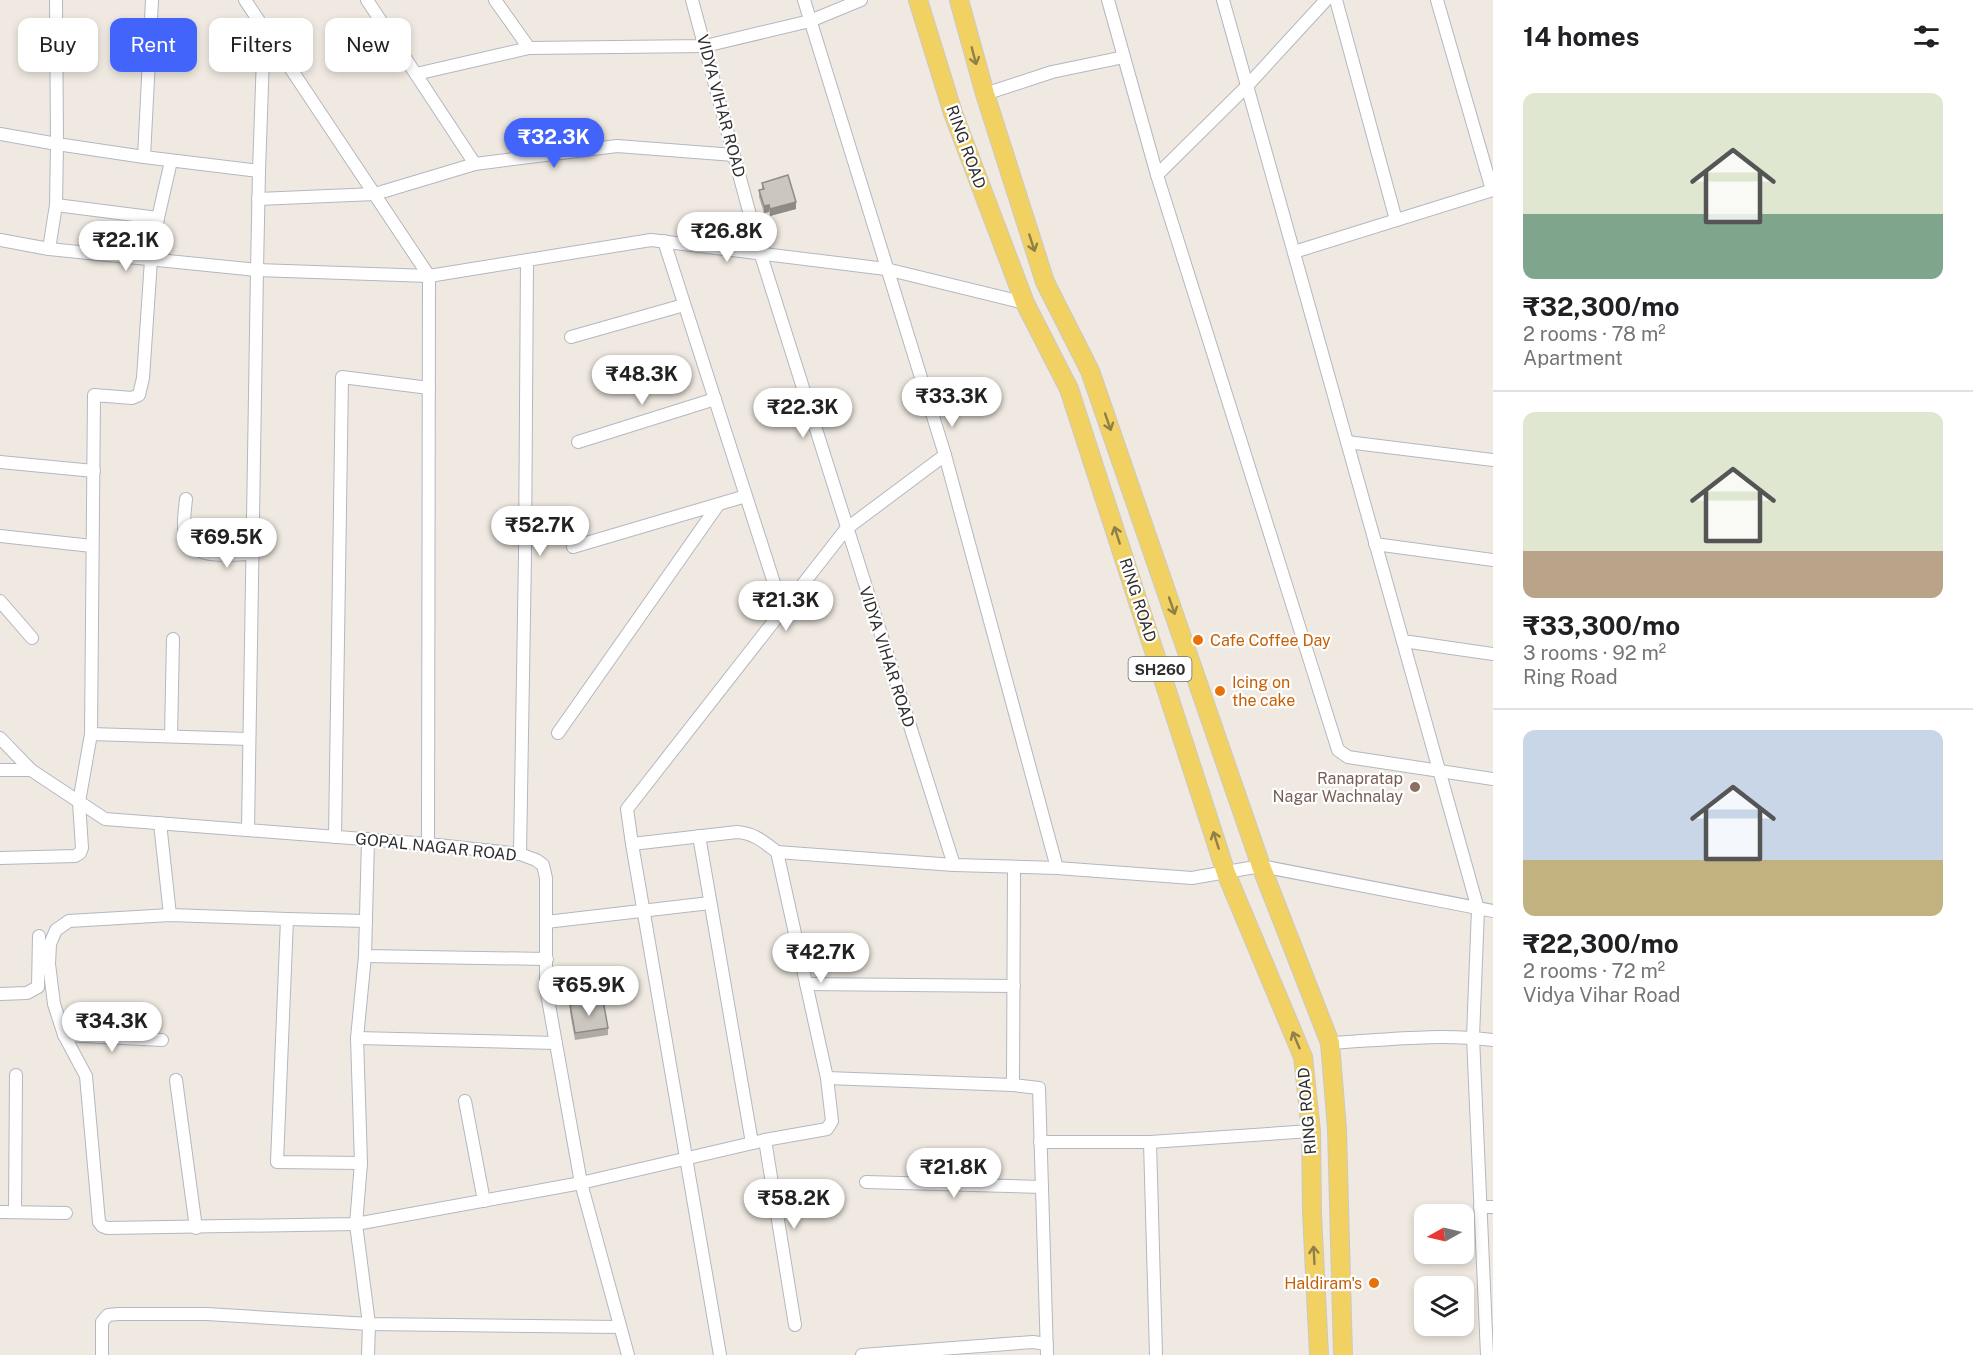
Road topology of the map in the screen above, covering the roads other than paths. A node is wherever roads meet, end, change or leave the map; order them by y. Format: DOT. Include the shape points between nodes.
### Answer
graph roads {
  1 [pos="56,0"];
  2 [pos="152,0"];
  3 [pos="246,0"];
  4 [pos="367,0"];
  5 [pos="495,0"];
  6 [pos="692,0"];
  7 [pos="804,0"];
  8 [pos="861,0"];
  9 [pos="918,0"];
  10 [pos="959,0"];
  11 [pos="1108,0"];
  12 [pos="1223,0"];
  13 [pos="1326,0"];
  14 [pos="1336,0"];
  15 [pos="1437,0"];
  16 [pos="258,18"];
  17 [pos="810,21"];
  18 [pos="705,46"];
  19 [pos="529,48"];
  20 [pos="1124,57"];
  21 [pos="262,72"];
  22 [pos="293,72"];
  23 [pos="416,74"];
  24 [pos="1247,86"];
  25 [pos="985,94"];
  26 [pos="0,134"];
  27 [pos="57,144"];
  28 [pos="734,155"];
  29 [pos="144,157"];
  30 [pos="171,161"];
  31 [pos="475,164"];
  32 [pos="259,171"];
  33 [pos="1157,175"];
  34 [pos="1492,190"];
  35 [pos="375,194"];
  36 [pos="258,198"];
  37 [pos="56,206"];
  38 [pos="158,218"];
  39 [pos="1396,220"];
  40 [pos="0,240"];
  41 [pos="664,241"];
  42 [pos="49,249"];
  43 [pos="760,252"];
  44 [pos="1294,252"];
  45 [pos="151,260"];
  46 [pos="527,260"];
  47 [pos="886,269"];
  48 [pos="258,270"];
  49 [pos="429,276"];
  50 [pos="1025,303"];
  51 [pos="684,305"];
  52 [pos="571,337"];
  53 [pos="429,388"];
  54 [pos="715,399"];
  55 [pos="578,442"];
  56 [pos="1347,442"];
  57 [pos="945,455"];
  58 [pos="1493,460"];
  59 [pos="0,462"];
  60 [pos="94,471"];
  61 [pos="746,496"];
  62 [pos="186,499"];
  63 [pos="718,505"];
  64 [pos="846,529"];
  65 [pos="0,536"];
  66 [pos="1376,544"];
  67 [pos="92,546"];
  68 [pos="573,547"];
  69 [pos="252,554"];
  70 [pos="1493,560"];
  71 [pos="0,601"];
  72 [pos="783,611"];
  73 [pos="32,638"];
  74 [pos="173,639"];
  75 [pos="1403,641"];
  76 [pos="1493,654"];
  77 [pos="558,733"];
  78 [pos="91,734"];
  79 [pos="171,736"];
  80 [pos="0,738"];
  81 [pos="249,739"];
  82 [pos="0,770"];
  83 [pos="31,770"];
  84 [pos="1439,770"];
  85 [pos="1493,779"];
  86 [pos="79,802"];
  87 [pos="160,823"];
  88 [pos="248,830"];
  89 [pos="335,837"];
  90 [pos="699,837"];
  91 [pos="368,839"];
  92 [pos="428,844"];
  93 [pos="632,844"];
  94 [pos="777,852"];
  95 [pos="519,854"];
  96 [pos="0,858"];
  97 [pos="954,865"];
  98 [pos="1261,866"];
  99 [pos="1014,867"];
  100 [pos="1057,868"];
  101 [pos="1226,873"];
  102 [pos="710,903"];
  103 [pos="1478,909"];
  104 [pos="644,911"];
  105 [pos="1493,911"];
  106 [pos="170,915"];
  107 [pos="286,919"];
  108 [pos="366,921"];
  109 [pos="546,922"];
  110 [pos="39,936"];
  111 [pos="365,956"];
  112 [pos="546,959"];
  113 [pos="806,984"];
  114 [pos="1014,986"];
  115 [pos="0,994"];
  116 [pos="64,1035"];
  117 [pos="1473,1037"];
  118 [pos="357,1038"];
  119 [pos="162,1040"];
  120 [pos="1493,1040"];
  121 [pos="556,1043"];
  122 [pos="1330,1044"];
  123 [pos="16,1075"];
  124 [pos="827,1078"];
  125 [pos="176,1080"];
  126 [pos="1013,1085"];
  127 [pos="465,1101"];
  128 [pos="1311,1131"];
  129 [pos="759,1142"];
  130 [pos="1040,1142"];
  131 [pos="1150,1142"];
  132 [pos="685,1159"];
  133 [pos="361,1163"];
  134 [pos="866,1182"];
  135 [pos="581,1183"];
  136 [pos="1041,1187"];
  137 [pos="484,1201"];
  138 [pos="1487,1207"];
  139 [pos="0,1212"];
  140 [pos="15,1212"];
  141 [pos="66,1213"];
  142 [pos="356,1224"];
  143 [pos="196,1228"];
  144 [pos="1489,1317"];
  145 [pos="369,1324"];
  146 [pos="795,1325"];
  147 [pos="620,1327"];
  148 [pos="1047,1349"];
  149 [pos="102,1355"];
  150 [pos="368,1355"];
  151 [pos="628,1355"];
  152 [pos="720,1355"];
  153 [pos="862,1355"];
  154 [pos="1156,1355"];
  155 [pos="1319,1355"];
  156 [pos="1343,1355"];
  157 [pos="1487,1355"];
  1 -- 27 [label="street"];
  2 -- 29 [label="street"];
  3 -- 16 [label="street"];
  4 -- 23 [label="street"];
  5 -- 19 [label="street"];
  6 -- 18 [label="street, VIDYA VIHAR ROAD"];
  7 -- 17 [label="street"];
  8 -- 17 [label="street"];
  9 -- 50 [label="main road, RING ROAD / SH260" via="953,113"];
  10 -- 25 [label="main road, RING ROAD / SH260, one-way"];
  11 -- 20 [label="street"];
  12 -- 24 [label="street"];
  13 -- 24 [label="street"];
  14 -- 39 [label="street"];
  15 -- 34 [label="street"];
  17 -- 18 [label="street"];
  17 -- 47 [label="street"];
  18 -- 19 [label="street"];
  18 -- 28 [label="street, VIDYA VIHAR ROAD"];
  19 -- 23 [label="street"];
  20 -- 25 [label="street" via="1052,72"];
  20 -- 33 [label="street"];
  21 -- 32 [label="street"];
  22 -- 35 [label="street"];
  23 -- 31 [label="street"];
  24 -- 33 [label="street"];
  24 -- 44 [label="street"];
  25 -- 98 [label="main road, RING ROAD / SH260, one-way" via="1045,282 1090,371"];
  26 -- 27 [label="street"];
  27 -- 29 [label="street"];
  27 -- 37 [label="street"];
  28 -- 31 [label="street" via="618,146"];
  28 -- 43 [label="street, VIDYA VIHAR ROAD"];
  29 -- 30 [label="street"];
  30 -- 32 [label="street"];
  30 -- 38 [label="street"];
  31 -- 35 [label="street"];
  32 -- 36 [label="street"];
  33 -- 84 [label="street" via="1338,750 1348,757"];
  34 -- 39 [label="street"];
  35 -- 36 [label="street"];
  35 -- 49 [label="street"];
  36 -- 48 [label="street"];
  37 -- 38 [label="street"];
  37 -- 42 [label="street"];
  38 -- 45 [label="street"];
  39 -- 44 [label="street"];
  40 -- 42 [label="street"];
  41 -- 43 [label="street"];
  41 -- 46 [label="street"];
  41 -- 51 [label="street"];
  42 -- 45 [label="street"];
  43 -- 47 [label="street"];
  43 -- 64 [label="street, VIDYA VIHAR ROAD"];
  44 -- 56 [label="street"];
  45 -- 48 [label="street"];
  45 -- 60 [label="street" via="139,395 94,395"];
  46 -- 49 [label="street"];
  46 -- 95 [label="street"];
  47 -- 50 [label="street"];
  47 -- 57 [label="street"];
  48 -- 49 [label="street"];
  48 -- 69 [label="street"];
  49 -- 53 [label="street"];
  101 -- 50 [label="main road, RING ROAD / SH260, one-way" via="1069,389"];
  51 -- 52 [label="street"];
  51 -- 54 [label="street"];
  53 -- 89 [label="street" via="342,377"];
  53 -- 92 [label="street"];
  54 -- 55 [label="street"];
  54 -- 61 [label="street"];
  56 -- 58 [label="street"];
  56 -- 66 [label="street"];
  57 -- 64 [label="street"];
  57 -- 100 [label="street"];
  59 -- 60 [label="street"];
  60 -- 67 [label="street"];
  61 -- 63 [label="street"];
  61 -- 72 [label="street"];
  62 -- 69 [label="street" via="185,535 191,546 203,553"];
  63 -- 68 [label="street"];
  63 -- 77 [label="street"];
  64 -- 72 [label="street"];
  64 -- 97 [label="street, VIDYA VIHAR ROAD"];
  65 -- 67 [label="street"];
  66 -- 70 [label="street"];
  66 -- 75 [label="street"];
  67 -- 78 [label="street"];
  69 -- 81 [label="street"];
  71 -- 73 [label="street"];
  72 -- 93 [label="street" via="627,809"];
  74 -- 79 [label="street"];
  75 -- 76 [label="street"];
  75 -- 84 [label="street"];
  78 -- 79 [label="street"];
  78 -- 86 [label="street"];
  79 -- 81 [label="street"];
  80 -- 83 [label="street, GOPAL NAGAR ROAD"];
  81 -- 88 [label="street"];
  82 -- 83 [label="street"];
  83 -- 86 [label="street, GOPAL NAGAR ROAD"];
  84 -- 85 [label="street"];
  84 -- 103 [label="street"];
  86 -- 87 [label="street, GOPAL NAGAR ROAD" via="105,819"];
  86 -- 96 [label="street" via="80,853"];
  87 -- 88 [label="street, GOPAL NAGAR ROAD"];
  87 -- 106 [label="street"];
  88 -- 89 [label="street, GOPAL NAGAR ROAD"];
  89 -- 91 [label="street, GOPAL NAGAR ROAD"];
  90 -- 93 [label="street"];
  90 -- 94 [label="street" via="747,833"];
  90 -- 102 [label="street"];
  91 -- 92 [label="street, GOPAL NAGAR ROAD"];
  91 -- 108 [label="street"];
  92 -- 95 [label="street, GOPAL NAGAR ROAD"];
  93 -- 104 [label="street"];
  94 -- 97 [label="street"];
  94 -- 113 [label="street"];
  95 -- 109 [label="street, GOPAL NAGAR ROAD" via="543,865"];
  97 -- 99 [label="street"];
  98 -- 101 [label="street"];
  98 -- 103 [label="street"];
  98 -- 122 [label="main road, RING ROAD / SH260"];
  99 -- 100 [label="street"];
  99 -- 114 [label="street"];
  100 -- 101 [label="street" via="1192,878"];
  128 -- 101 [label="main road, RING ROAD / SH260, one-way" via="1303,1056"];
  102 -- 104 [label="street"];
  102 -- 129 [label="street"];
  103 -- 105 [label="street"];
  103 -- 117 [label="street"];
  104 -- 109 [label="street"];
  104 -- 132 [label="street"];
  106 -- 107 [label="street"];
  106 -- 116 [label="street" via="69,921 56,930 50,944 49,964 54,1004"];
  107 -- 108 [label="street"];
  107 -- 133 [label="street" via="277,1162"];
  108 -- 111 [label="street"];
  109 -- 112 [label="street, GOPAL NAGAR ROAD"];
  110 -- 115 [label="street" via="38,987 27,993"];
  111 -- 112 [label="street"];
  111 -- 118 [label="street"];
  112 -- 121 [label="street, GOPAL NAGAR ROAD" via="546,988"];
  113 -- 114 [label="street"];
  113 -- 124 [label="street"];
  114 -- 126 [label="street"];
  116 -- 119 [label="street"];
  116 -- 143 [label="street" via="87,1076 102,1226"];
  117 -- 120 [label="street"];
  117 -- 122 [label="street"];
  117 -- 138 [label="street"];
  118 -- 121 [label="street"];
  118 -- 133 [label="street"];
  121 -- 135 [label="street, GOPAL NAGAR ROAD"];
  122 -- 156 [label="main road, RING ROAD / SH260" via="1337,1128"];
  123 -- 140 [label="street"];
  124 -- 126 [label="street"];
  124 -- 129 [label="street" via="832,1121 827,1129"];
  125 -- 143 [label="street"];
  126 -- 130 [label="street" via="1039,1088"];
  127 -- 137 [label="street"];
  128 -- 131 [label="street"];
  155 -- 128 [label="main road, RING ROAD / SH260, one-way"];
  129 -- 132 [label="street"];
  129 -- 146 [label="street"];
  130 -- 131 [label="street"];
  130 -- 136 [label="street"];
  131 -- 154 [label="street"];
  132 -- 135 [label="street"];
  132 -- 152 [label="street"];
  133 -- 142 [label="street"];
  134 -- 136 [label="street"];
  135 -- 137 [label="street"];
  135 -- 147 [label="street, GOPAL NAGAR ROAD"];
  136 -- 148 [label="street"];
  137 -- 142 [label="street"];
  138 -- 144 [label="street"];
  139 -- 140 [label="street"];
  140 -- 141 [label="street"];
  142 -- 143 [label="street"];
  142 -- 145 [label="street"];
  144 -- 157 [label="street"];
  145 -- 147 [label="street"];
  145 -- 149 [label="street" via="207,1314 118,1314 102,1322"];
  145 -- 150 [label="street"];
  147 -- 151 [label="street, GOPAL NAGAR ROAD"];
  148 -- 153 [label="street" via="1033,1342"];
}
